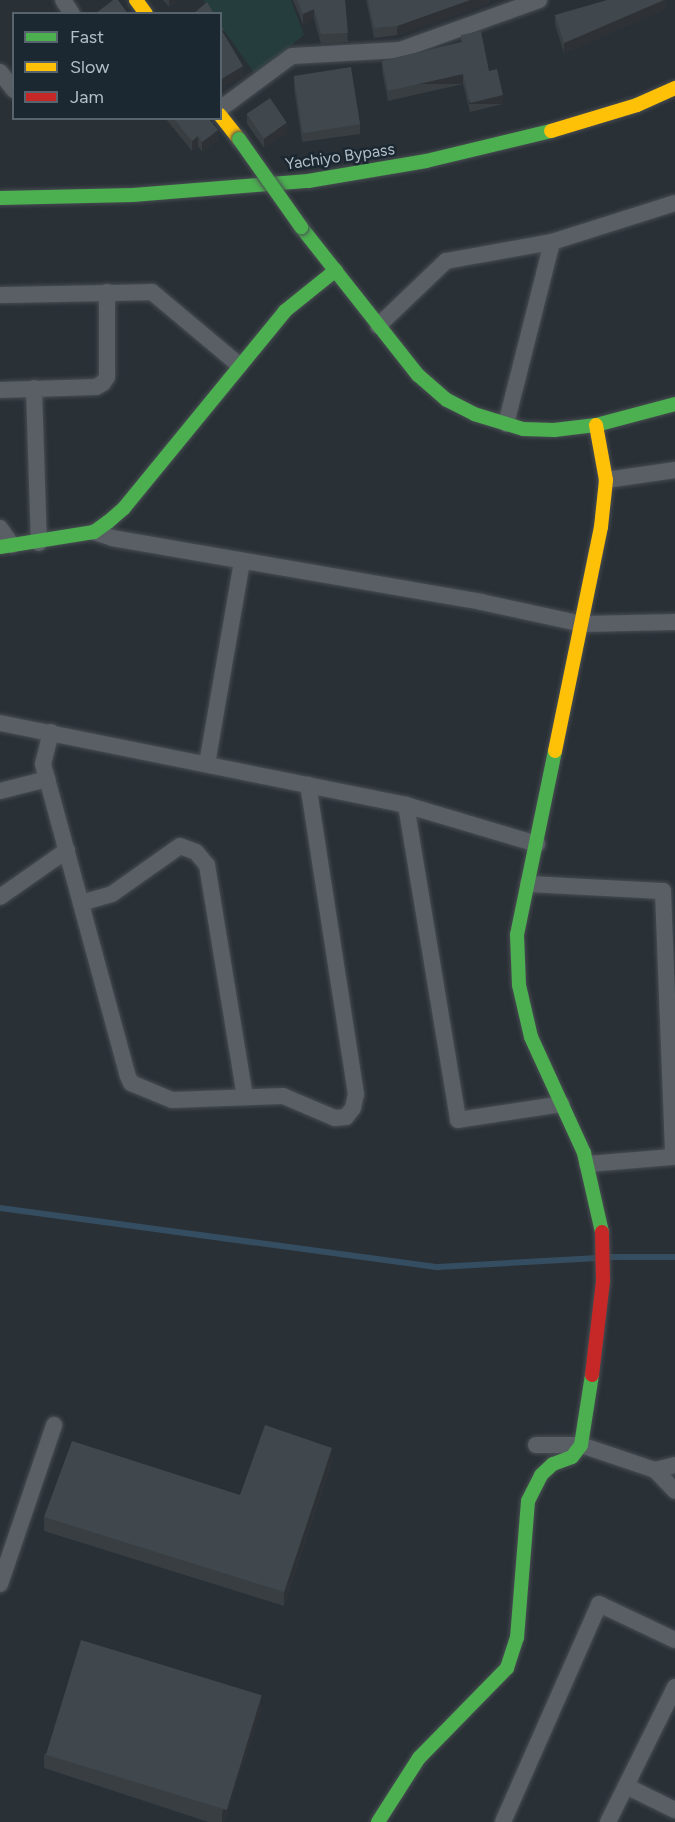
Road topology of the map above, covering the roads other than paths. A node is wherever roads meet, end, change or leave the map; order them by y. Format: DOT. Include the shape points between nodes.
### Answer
graph roads {
  1 [pos="539,0"];
  2 [pos="0,72"];
  3 [pos="12,87"];
  4 [pos="675,88"];
  5 [pos="222,108"];
  6 [pos="222,118"];
  7 [pos="0,198"];
  8 [pos="675,203"];
  9 [pos="552,242"];
  10 [pos="336,270"];
  11 [pos="107,292"];
  12 [pos="0,296"];
  13 [pos="378,326"];
  14 [pos="239,365"];
  15 [pos="34,388"];
  16 [pos="0,390"];
  17 [pos="675,404"];
  18 [pos="506,424"];
  19 [pos="596,425"];
  20 [pos="675,470"];
  21 [pos="606,480"];
  22 [pos="0,528"];
  23 [pos="94,532"];
  24 [pos="39,543"];
  25 [pos="6,546"];
  26 [pos="242,561"];
  27 [pos="675,622"];
  28 [pos="583,624"];
  29 [pos="0,723"];
  30 [pos="51,732"];
  31 [pos="207,764"];
  32 [pos="48,779"];
  33 [pos="308,785"];
  34 [pos="0,791"];
  35 [pos="406,805"];
  36 [pos="537,844"];
  37 [pos="67,850"];
  38 [pos="528,884"];
  39 [pos="0,897"];
  40 [pos="81,903"];
  41 [pos="245,1097"];
  42 [pos="562,1104"];
  43 [pos="587,1164"];
  44 [pos="54,1425"];
  45 [pos="536,1445"];
  46 [pos="581,1445"];
  47 [pos="675,1465"];
  48 [pos="656,1470"];
  49 [pos="675,1491"];
  50 [pos="0,1584"];
  51 [pos="675,1640"];
  52 [pos="675,1687"];
  53 [pos="626,1786"];
  54 [pos="675,1810"];
  55 [pos="378,1822"];
  56 [pos="503,1822"];
  57 [pos="608,1822"];
  1 -- 5 [label="street" via="400,50 292,56"];
  2 -- 3 [label="street"];
  4 -- 7 [label="main road, Yachiyo Bypass" via="637,105 527,138 426,161 308,181 133,195"];
  6 -- 10 [label="main road, bridge"];
  8 -- 9 [label="street"];
  9 -- 13 [label="street" via="447,261"];
  9 -- 18 [label="street"];
  10 -- 13 [label="main road"];
  10 -- 14 [label="main road" via="285,311"];
  11 -- 12 [label="street"];
  11 -- 14 [label="street" via="153,292"];
  11 -- 15 [label="street" via="107,377 103,383 96,387"];
  13 -- 18 [label="main road" via="435,390 474,414"];
  14 -- 23 [label="main road" via="124,508"];
  15 -- 16 [label="street"];
  15 -- 24 [label="street"];
  17 -- 19 [label="main road"];
  18 -- 19 [label="main road" via="554,430"];
  19 -- 21 [label="main road"];
  20 -- 21 [label="street"];
  21 -- 28 [label="main road"];
  22 -- 25 [label="street"];
  23 -- 24 [label="main road"];
  23 -- 26 [label="street"];
  24 -- 25 [label="main road"];
  26 -- 28 [label="street"];
  26 -- 31 [label="street"];
  27 -- 28 [label="street"];
  28 -- 36 [label="main road"];
  29 -- 30 [label="street"];
  30 -- 31 [label="street"];
  30 -- 32 [label="street" via="43,764"];
  31 -- 33 [label="street"];
  32 -- 34 [label="street"];
  32 -- 37 [label="street"];
  33 -- 35 [label="street"];
  33 -- 41 [label="street" via="356,1094 346,1117 334,1118 283,1096"];
  35 -- 36 [label="street"];
  35 -- 42 [label="street" via="458,1120"];
  36 -- 38 [label="main road"];
  37 -- 39 [label="street"];
  37 -- 40 [label="street"];
  38 -- 42 [label="main road" via="517,935 519,985 531,1037"];
  38 -- 43 [label="street" via="663,891 673,1157"];
  40 -- 41 [label="street" via="131,1083 172,1100"];
  40 -- 41 [label="street" via="112,894 180,846 196,852 207,865"];
  42 -- 43 [label="main road"];
  43 -- 46 [label="main road" via="602,1232 603,1281"];
  44 -- 50 [label="street"];
  45 -- 46 [label="street"];
  46 -- 48 [label="street"];
  46 -- 55 [label="main road" via="572,1457 553,1464 541,1475 528,1501 516,1638 507,1668 419,1758"];
  47 -- 48 [label="street"];
  48 -- 49 [label="street"];
  51 -- 56 [label="street" via="599,1604"];
  52 -- 53 [label="street"];
  53 -- 54 [label="street"];
  53 -- 57 [label="street"];
}
